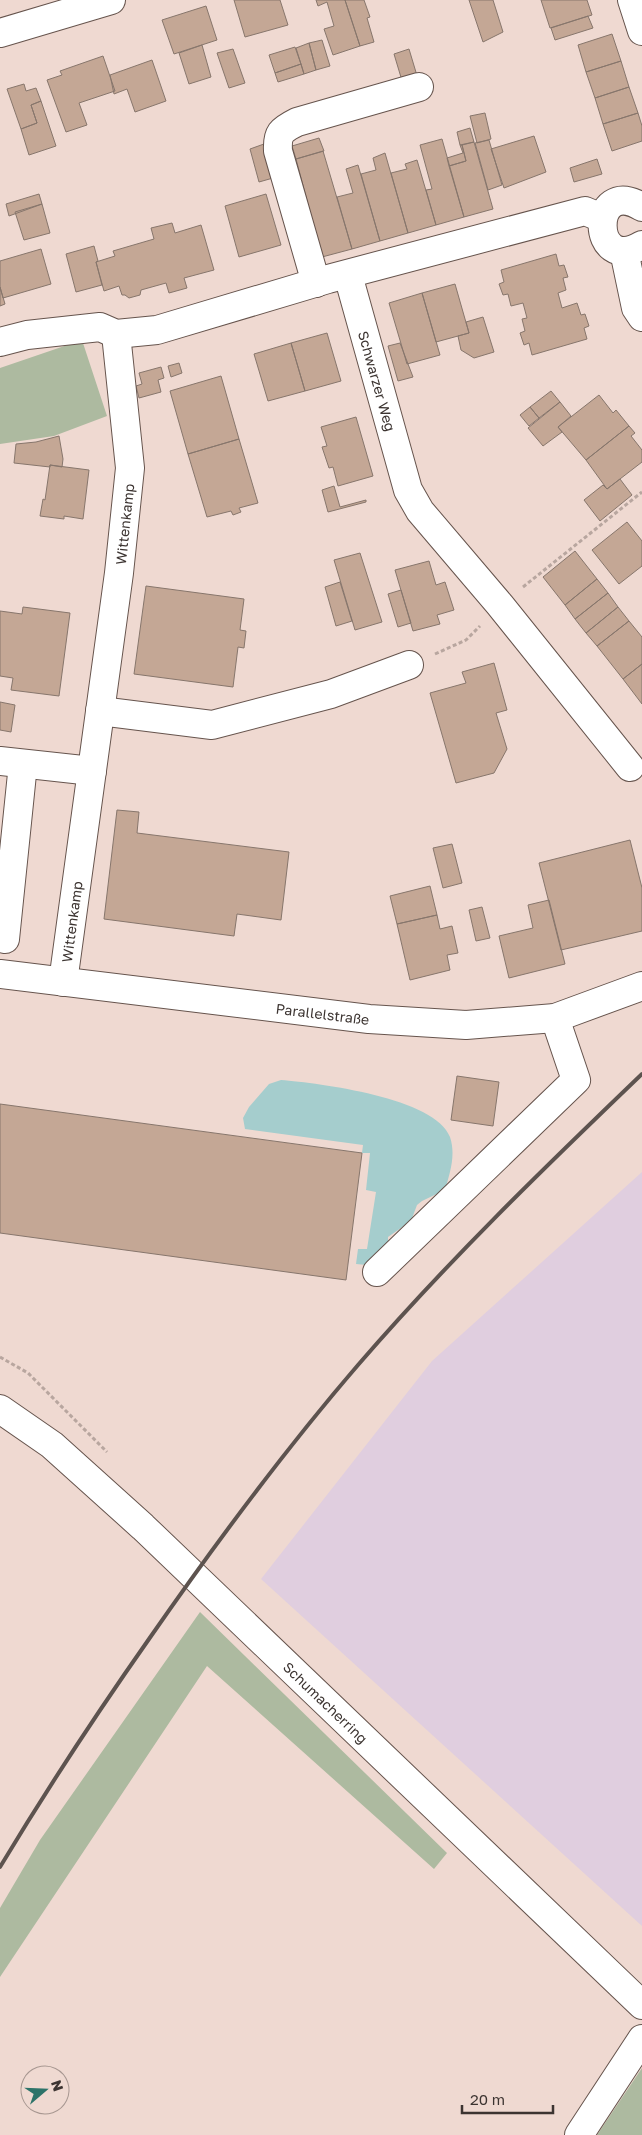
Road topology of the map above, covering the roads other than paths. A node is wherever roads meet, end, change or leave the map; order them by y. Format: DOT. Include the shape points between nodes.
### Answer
graph roads {
  1 [pos="111,0"];
  2 [pos="632,0"];
  3 [pos="642,31"];
  4 [pos="0,33"];
  5 [pos="419,87"];
  6 [pos="640,202"];
  7 [pos="594,215"];
  8 [pos="633,248"];
  9 [pos="348,275"];
  10 [pos="316,283"];
  11 [pos="642,317"];
  12 [pos="116,334"];
  13 [pos="0,342"];
  14 [pos="409,665"];
  15 [pos="100,711"];
  16 [pos="12,762"];
  17 [pos="630,767"];
  18 [pos="92,771"];
  19 [pos="0,938"];
  20 [pos="0,974"];
  21 [pos="63,982"];
  22 [pos="642,986"];
  23 [pos="555,1018"];
  24 [pos="376,1272"];
  25 [pos="0,1409"];
  26 [pos="642,2005"];
  27 [pos="642,2038"];
  28 [pos="579,2135"];
  1 -- 4 [label="street"];
  2 -- 3 [label="street"];
  5 -- 10 [label="street" via="297,122 284,128 278,138 278,151"];
  6 -- 7 [label="street" via="619,202"];
  7 -- 8 [label="street" via="610,245"];
  7 -- 9 [label="street"];
  8 -- 11 [label="street" via="636,308"];
  9 -- 10 [label="street"];
  9 -- 17 [label="street, Schwarzer Weg" via="408,490 420,511"];
  10 -- 12 [label="street" via="157,330"];
  12 -- 13 [label="street" via="100,328 27,335"];
  12 -- 15 [label="street, Wittenkamp" via="130,468"];
  14 -- 15 [label="street" via="331,694 212,725"];
  15 -- 18 [label="street, Wittenkamp"];
  16 -- 18 [label="street"];
  16 -- 19 [label="street" via="5,939"];
  18 -- 21 [label="street, Wittenkamp"];
  20 -- 21 [label="street, Parallelstraße"];
  21 -- 23 [label="street, Parallelstraße" via="370,1019 466,1025"];
  22 -- 23 [label="street, Parallelstraße"];
  23 -- 24 [label="street" via="576,1080"];
  25 -- 26 [label="street, Schumacherring" via="52,1445 143,1527"];
  27 -- 28 [label="street"];
}
